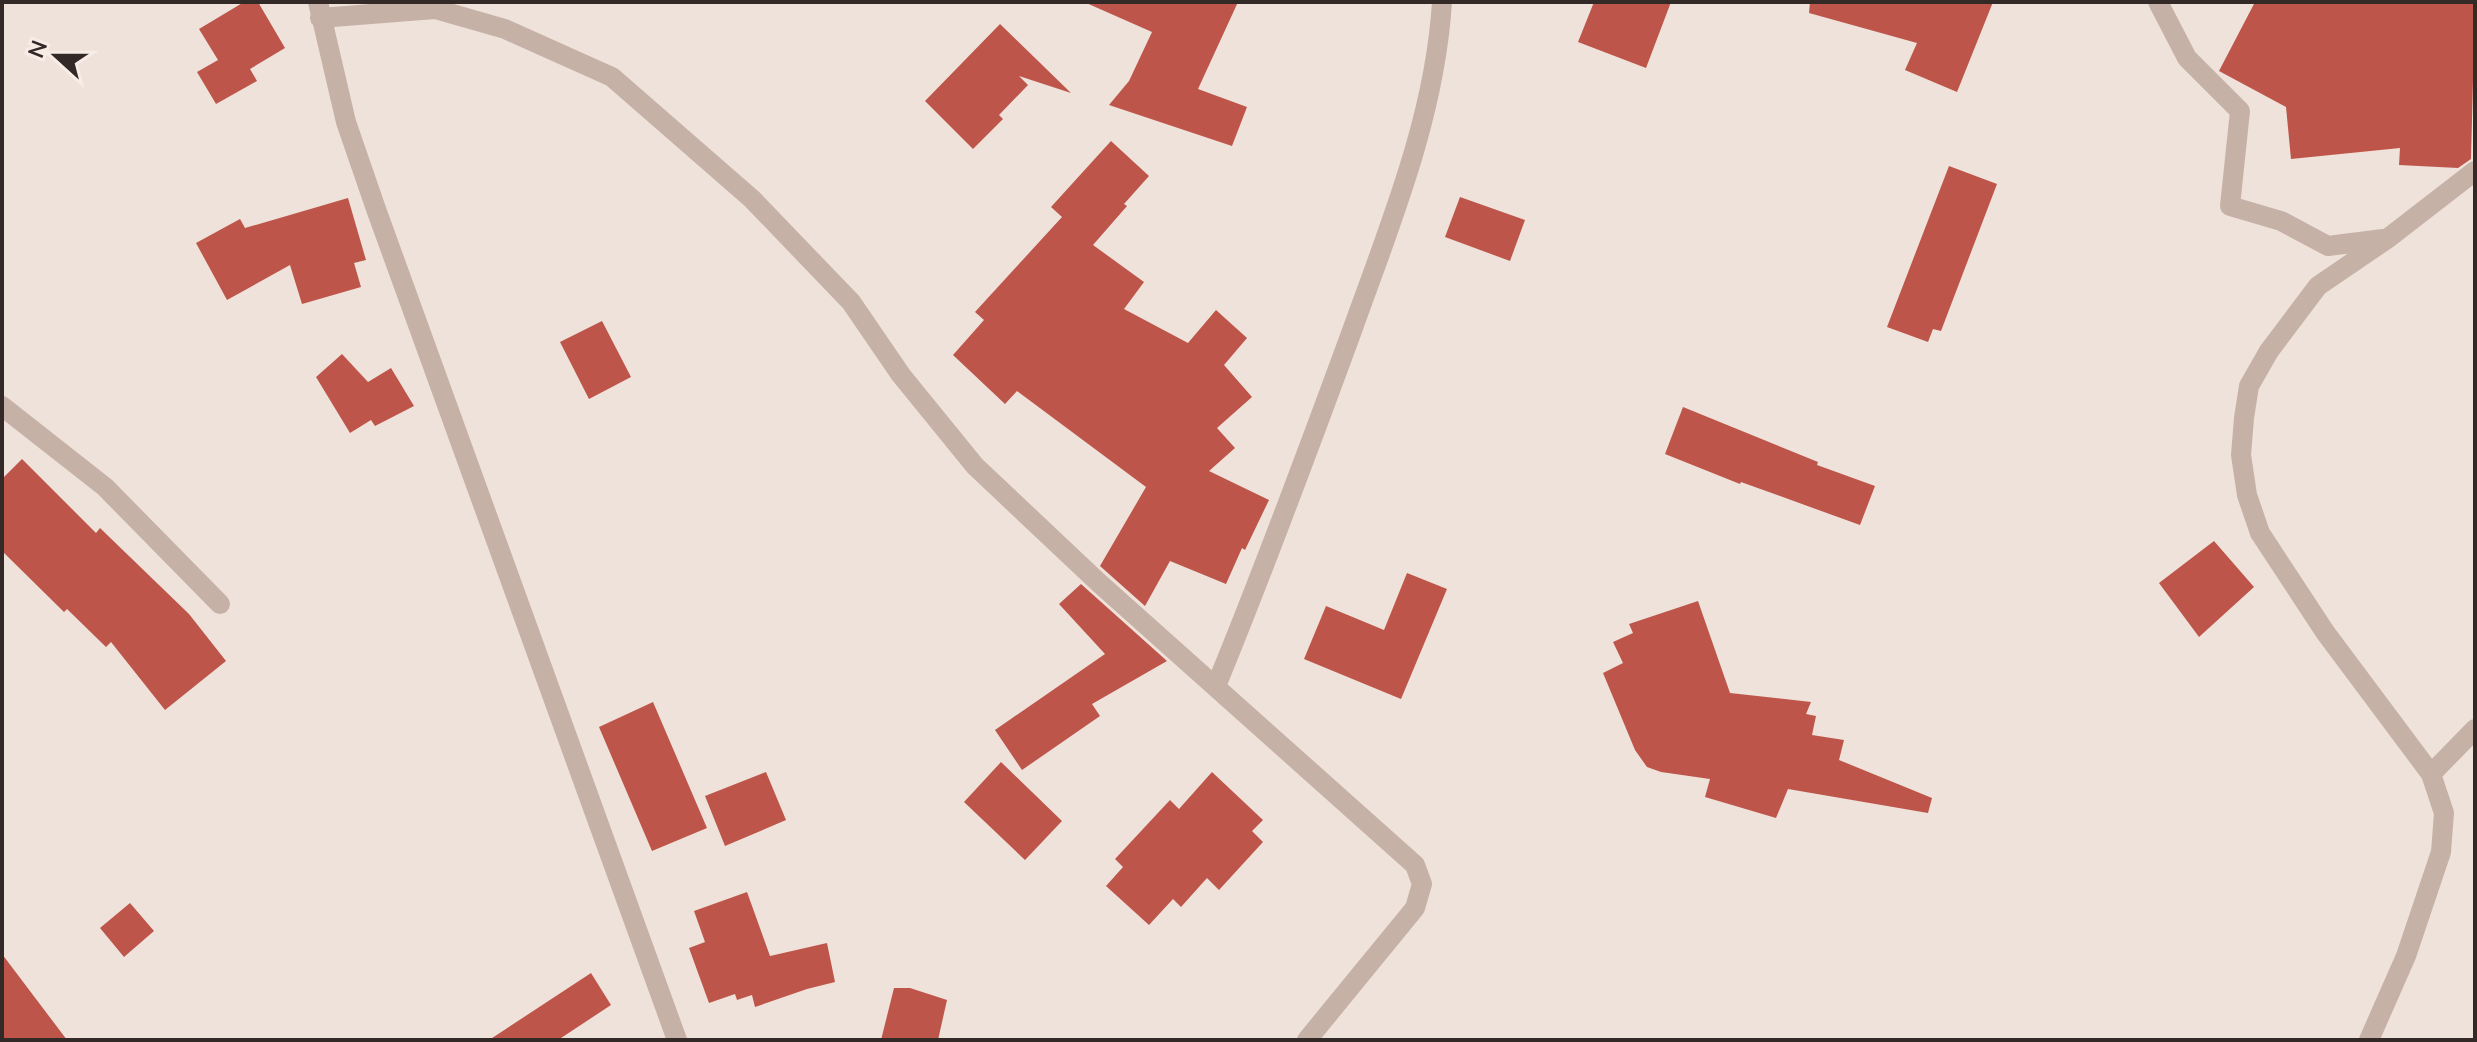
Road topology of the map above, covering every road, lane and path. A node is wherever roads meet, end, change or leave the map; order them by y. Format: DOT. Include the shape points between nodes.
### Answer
graph roads {
  1 [pos="1442,2"];
  2 [pos="2158,2"];
  3 [pos="319,10"];
  4 [pos="2475,171"];
  5 [pos="2387,239"];
  6 [pos="2,406"];
  7 [pos="220,604"];
  8 [pos="1216,686"];
  9 [pos="2475,729"];
  10 [pos="2431,774"];
  11 [pos="677,1040"];
  12 [pos="1307,1040"];
  13 [pos="2369,1040"];
  1 -- 8 [label="street" via="1420,135 1308,457"];
  2 -- 5 [label="street" via="2187,58 2240,111 2230,206 2281,221 2328,246"];
  3 -- 8 [label="street" via="435,9 505,29 612,77 752,199 851,302 901,375 975,466"];
  3 -- 11 [label="street" via="361,166"];
  4 -- 5 [label="street"];
  5 -- 10 [label="street" via="2318,286 2269,351 2249,386 2241,455 2260,533 2325,632"];
  6 -- 7 [label="street" via="105,487"];
  8 -- 12 [label="street" via="1415,865 1422,884 1415,908"];
  9 -- 10 [label="street"];
  10 -- 13 [label="street" via="2444,813 2441,852 2406,956"];
}
